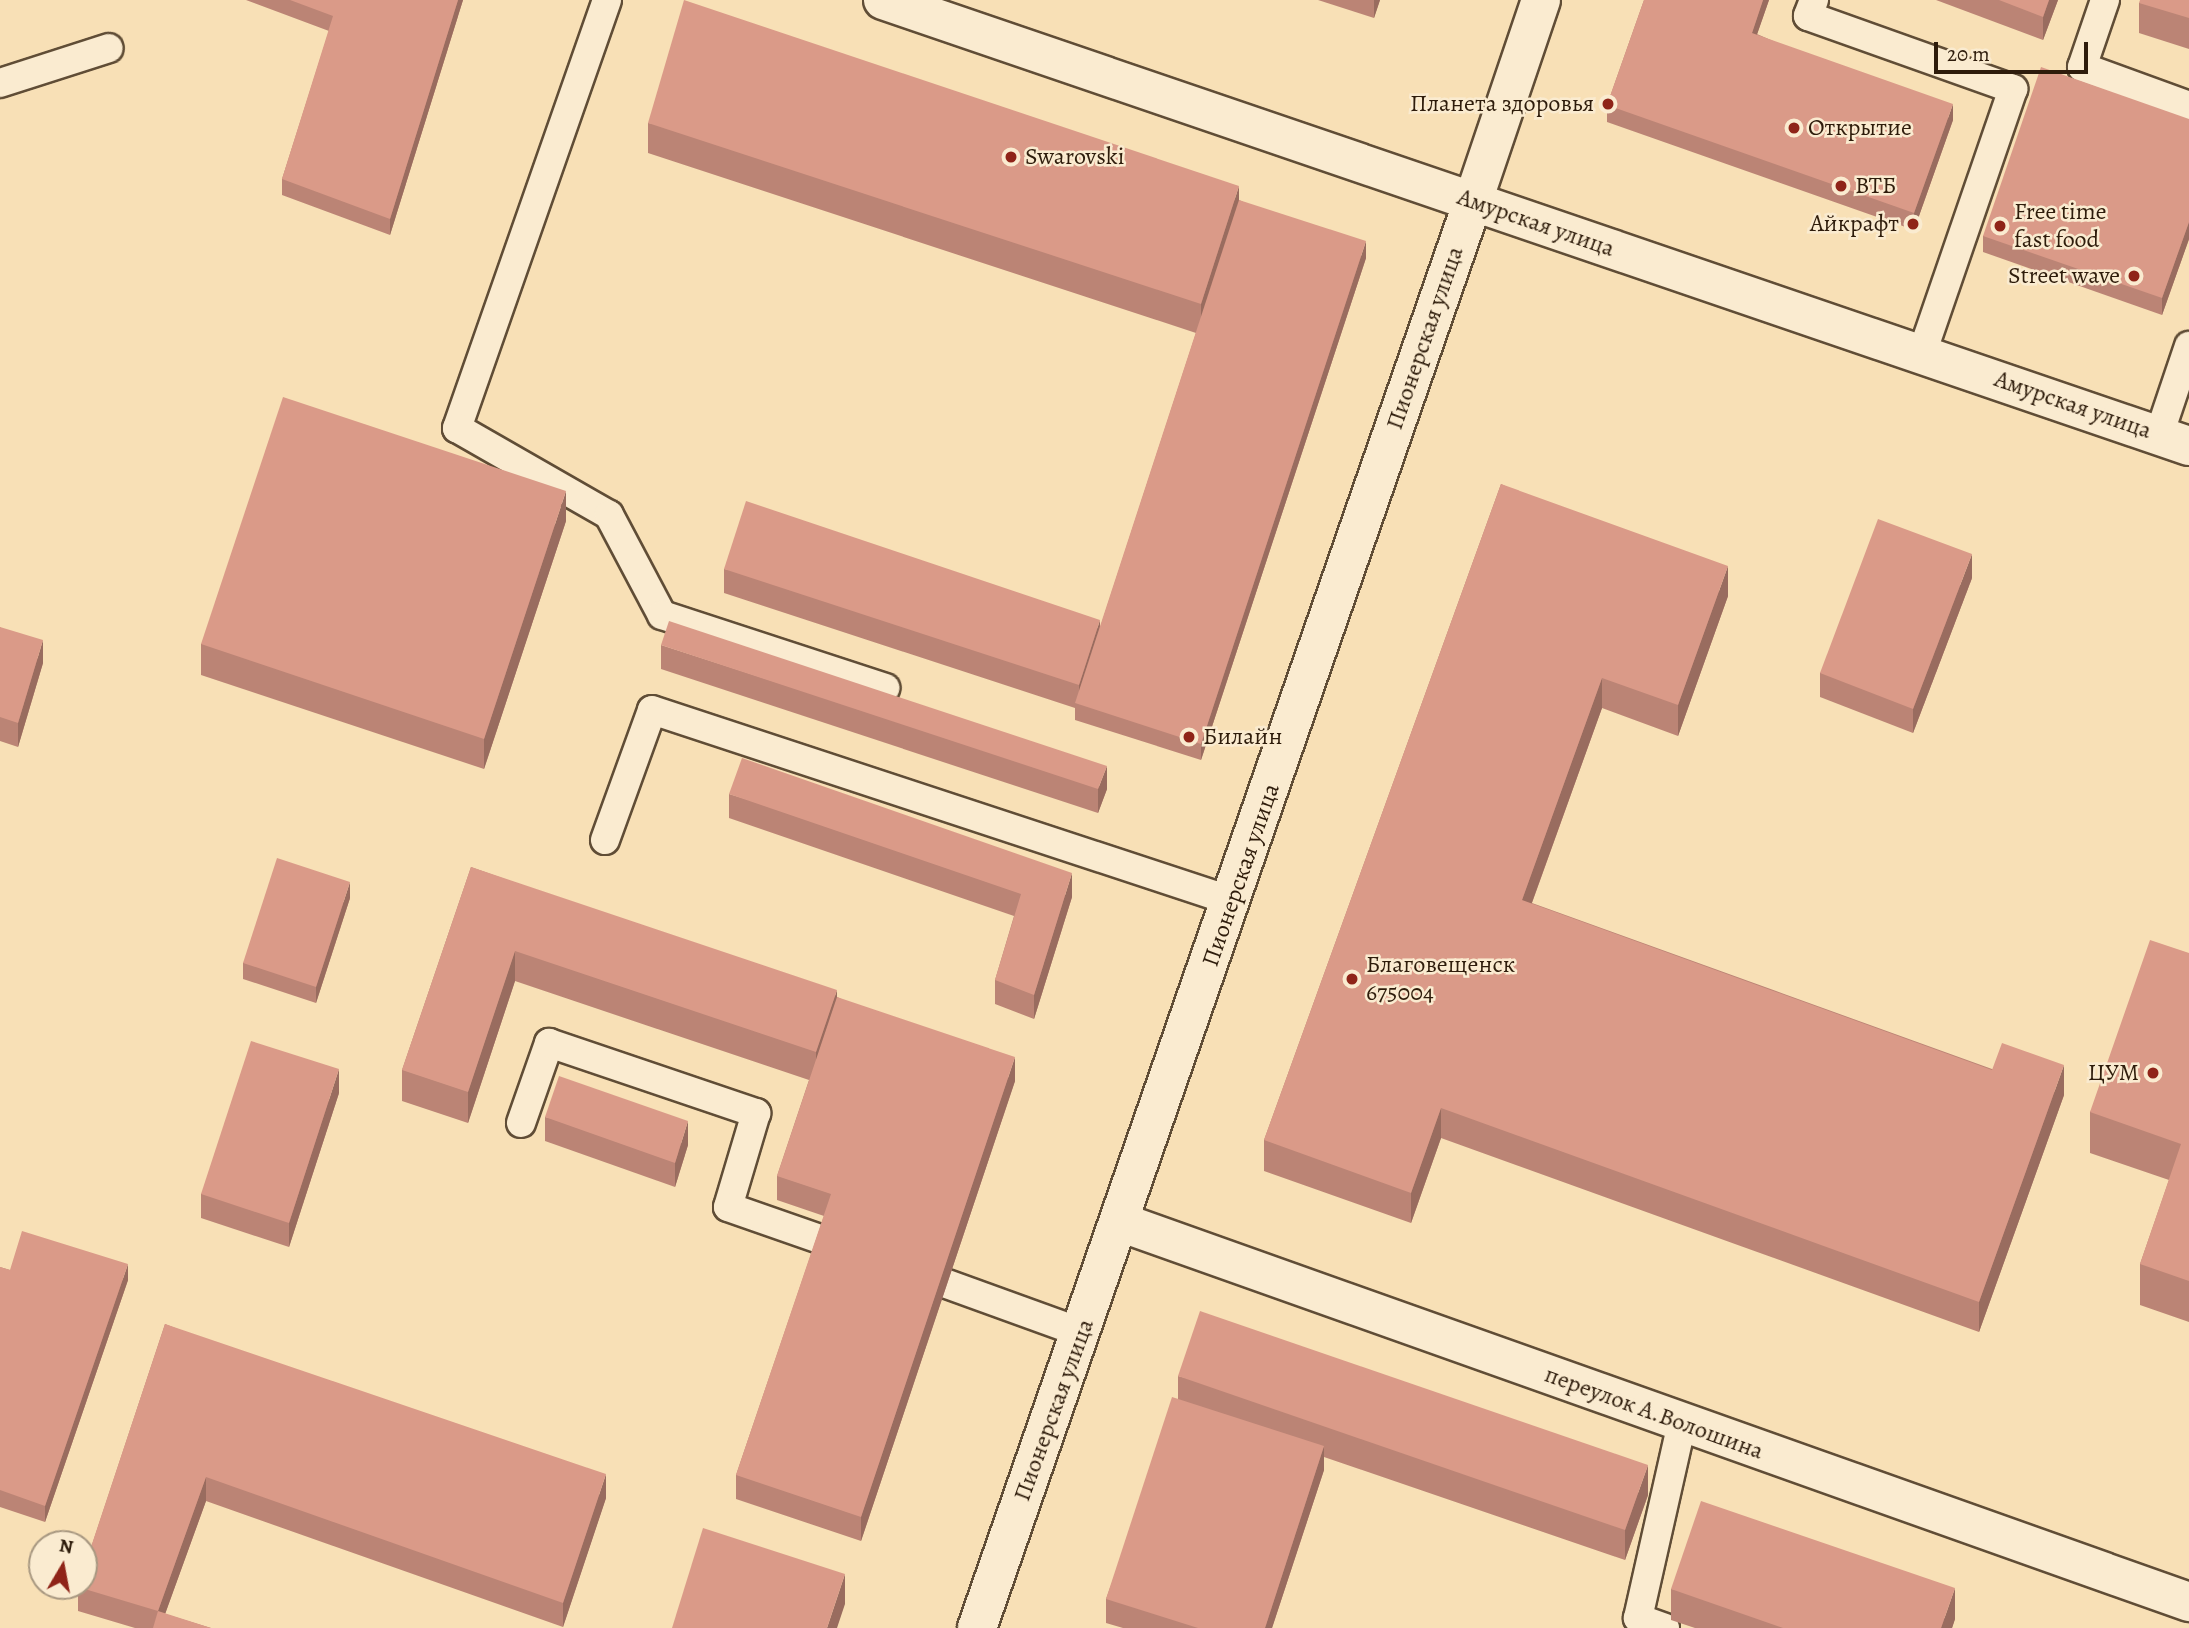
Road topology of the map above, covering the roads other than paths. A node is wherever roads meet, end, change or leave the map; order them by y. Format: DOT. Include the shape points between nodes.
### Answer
graph roads {
  1 [pos="607,0"];
  2 [pos="883,0"];
  3 [pos="1541,0"];
  4 [pos="1814,0"];
  5 [pos="2105,0"];
  6 [pos="109,48"];
  7 [pos="0,83"];
  8 [pos="2189,106"];
  9 [pos="1472,201"];
  10 [pos="2189,346"];
  11 [pos="1922,353"];
  12 [pos="2174,441"];
  13 [pos="885,688"];
  14 [pos="605,840"];
  15 [pos="1232,901"];
  16 [pos="521,1123"];
  17 [pos="1120,1222"];
  18 [pos="823,1240"];
  19 [pos="947,1284"];
  20 [pos="1082,1333"];
  21 [pos="1682,1423"];
  22 [pos="2189,1602"];
  23 [pos="977,1628"];
  24 [pos="1665,1628"];
  1 -- 13 [label="lane" via="457,428 609,515 662,615"];
  2 -- 9 [label="street, Амурская улица"];
  3 -- 9 [label="street, Пионерская улица"];
  4 -- 11 [label="lane" via="1808,16 2012,89"];
  5 -- 8 [label="lane" via="2082,66"];
  6 -- 7 [label="lane"];
  9 -- 11 [label="street, Амурская улица"];
  9 -- 15 [label="street, Пионерская улица"];
  10 -- 12 [label="lane"];
  11 -- 12 [label="street, Амурская улица"];
  14 -- 15 [label="lane" via="652,710"];
  15 -- 17 [label="street, Пионерская улица"];
  16 -- 18 [label="lane" via="548,1042 757,1113 728,1207"];
  17 -- 20 [label="street, Пионерская улица"];
  17 -- 21 [label="street, переулок А.Волошина"];
  19 -- 20 [label="lane"];
  20 -- 23 [label="street, Пионерская улица"];
  21 -- 22 [label="street, переулок А.Волошина"];
  21 -- 24 [label="lane" via="1638,1618"];
}
